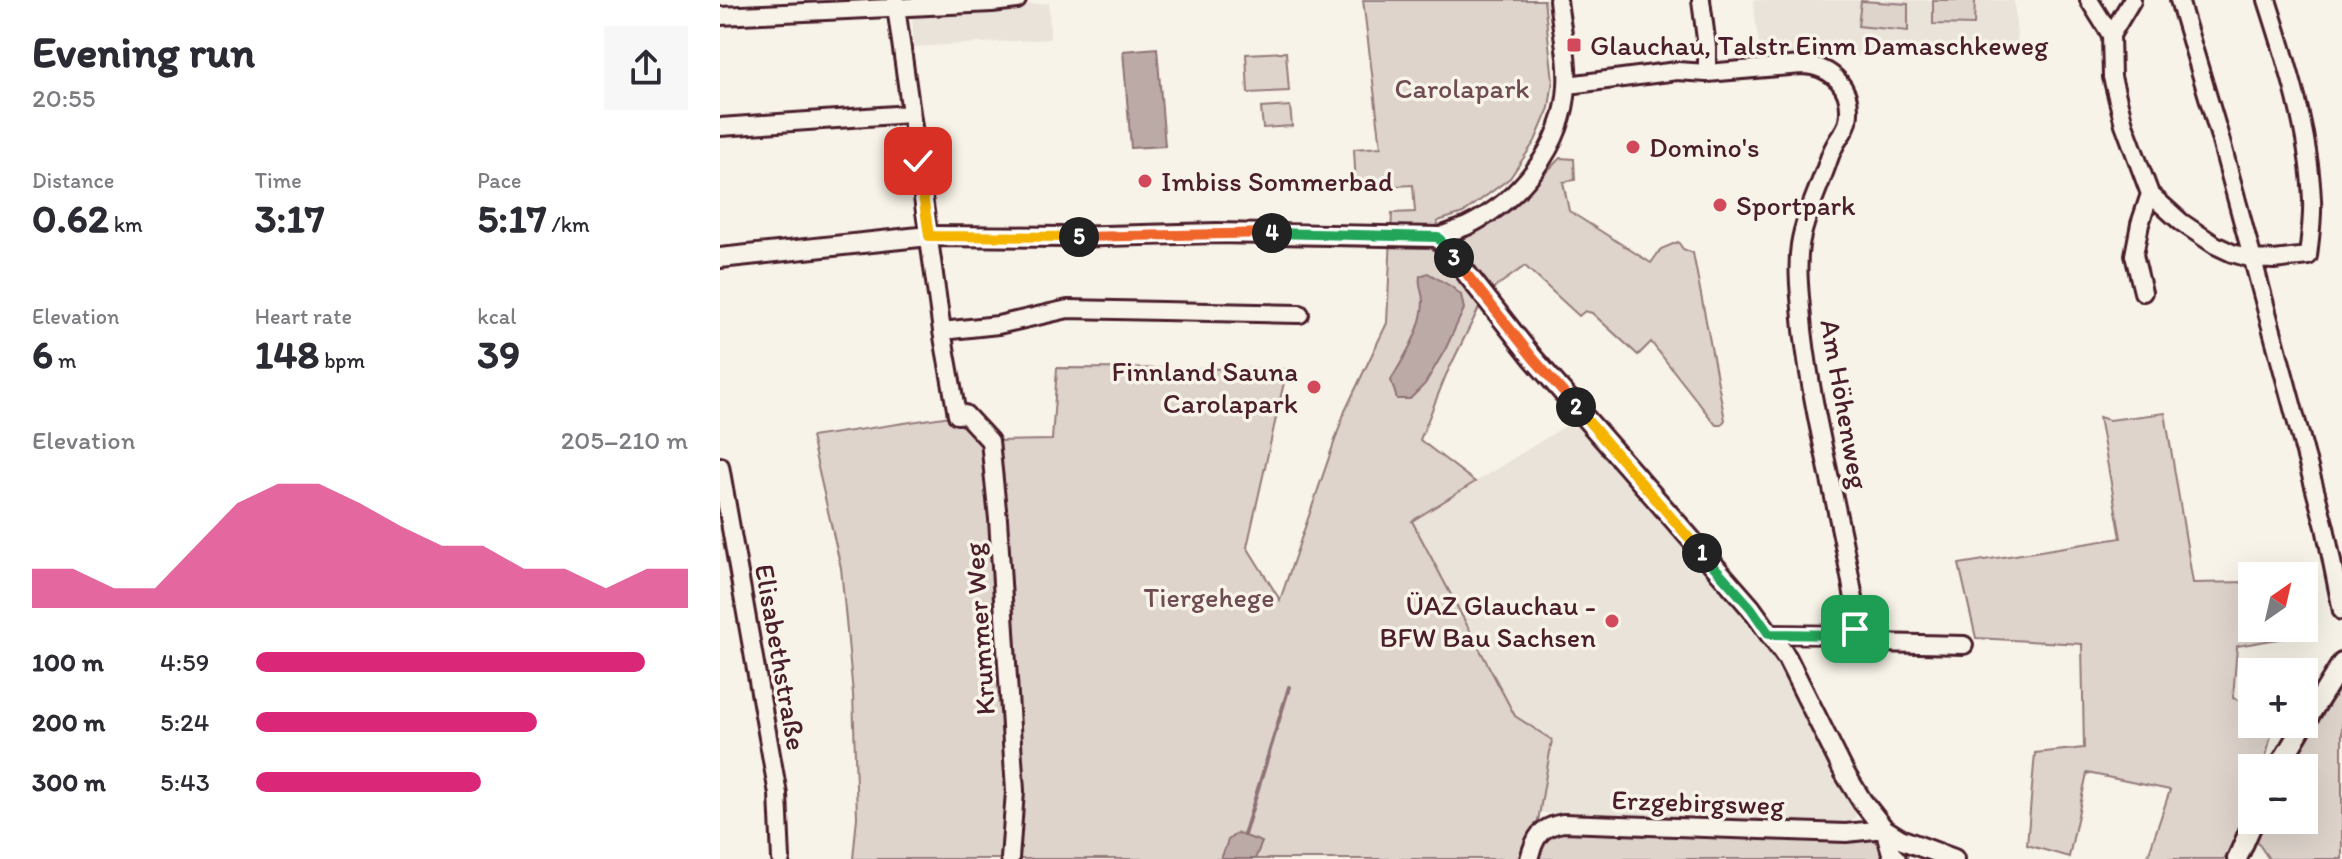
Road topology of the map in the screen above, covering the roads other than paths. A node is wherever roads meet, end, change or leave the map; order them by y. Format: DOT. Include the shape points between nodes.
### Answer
graph roads {
  1 [pos="1017,0"];
  2 [pos="1558,0"];
  3 [pos="1701,0"];
  4 [pos="2089,0"];
  5 [pos="2132,0"];
  6 [pos="2179,0"];
  7 [pos="2267,0"];
  8 [pos="895,3"];
  9 [pos="720,16"];
  10 [pos="2111,35"];
  11 [pos="1707,73"];
  12 [pos="1568,85"];
  13 [pos="910,114"];
  14 [pos="720,127"];
  15 [pos="2150,194"];
  16 [pos="929,236"];
  17 [pos="1438,237"];
  18 [pos="720,258"];
  19 [pos="2253,259"];
  20 [pos="2143,292"];
  21 [pos="1300,314"];
  22 [pos="942,331"];
  23 [pos="720,466"];
  24 [pos="726,532"];
  25 [pos="2342,611"];
  26 [pos="1769,634"];
  27 [pos="1845,635"];
  28 [pos="1964,645"];
  29 [pos="2342,663"];
  30 [pos="2318,702"];
  31 [pos="1884,829"];
  32 [pos="2248,834"];
  33 [pos="781,859"];
  34 [pos="1010,859"];
  35 [pos="1529,859"];
  36 [pos="1897,859"];
  37 [pos="1954,859"];
  38 [pos="2237,859"];
  1 -- 8 [label="street"];
  2 -- 12 [label="street"];
  3 -- 11 [label="street"];
  4 -- 10 [label="street"];
  5 -- 10 [label="street"];
  6 -- 19 [label="street"];
  7 -- 19 [label="street" via="2303,123 2313,201 2308,256"];
  8 -- 9 [label="street"];
  8 -- 13 [label="street"];
  10 -- 15 [label="street" via="2112,77"];
  11 -- 12 [label="street, Am Höhenweg" via="1677,71"];
  11 -- 27 [label="street, Am Höhenweg" via="1817,65 1833,74 1850,106 1848,125 1807,214 1799,292 1809,381 1857,618 1855,629"];
  12 -- 17 [label="street" via="1554,137 1526,181 1485,214"];
  13 -- 14 [label="street"];
  13 -- 16 [label="street"];
  15 -- 19 [label="street" via="2215,245"];
  15 -- 20 [label="street" via="2134,255"];
  16 -- 17 [label="street"];
  16 -- 18 [label="street"];
  16 -- 22 [label="street"];
  17 -- 26 [label="street" via="1533,358"];
  19 -- 25 [label="street" via="2325,527"];
  21 -- 22 [label="street" via="1068,309"];
  22 -- 34 [label="street, Krummer Weg" via="957,415 965,414 990,441 1015,791"];
  23 -- 24 [label="street, Elisabethstraße"];
  24 -- 33 [label="street, Elisabethstraße" via="778,794"];
  26 -- 27 [label="street"];
  26 -- 31 [label="street" via="1787,658 1850,782"];
  27 -- 28 [label="street" via="1875,643"];
  29 -- 30 [label="street"];
  31 -- 35 [label="street, Erzgebirgsweg" via="1846,833 1563,823 1548,826 1534,840"];
  31 -- 36 [label="street"];
  31 -- 37 [label="street"];
  32 -- 38 [label="street"];
}
